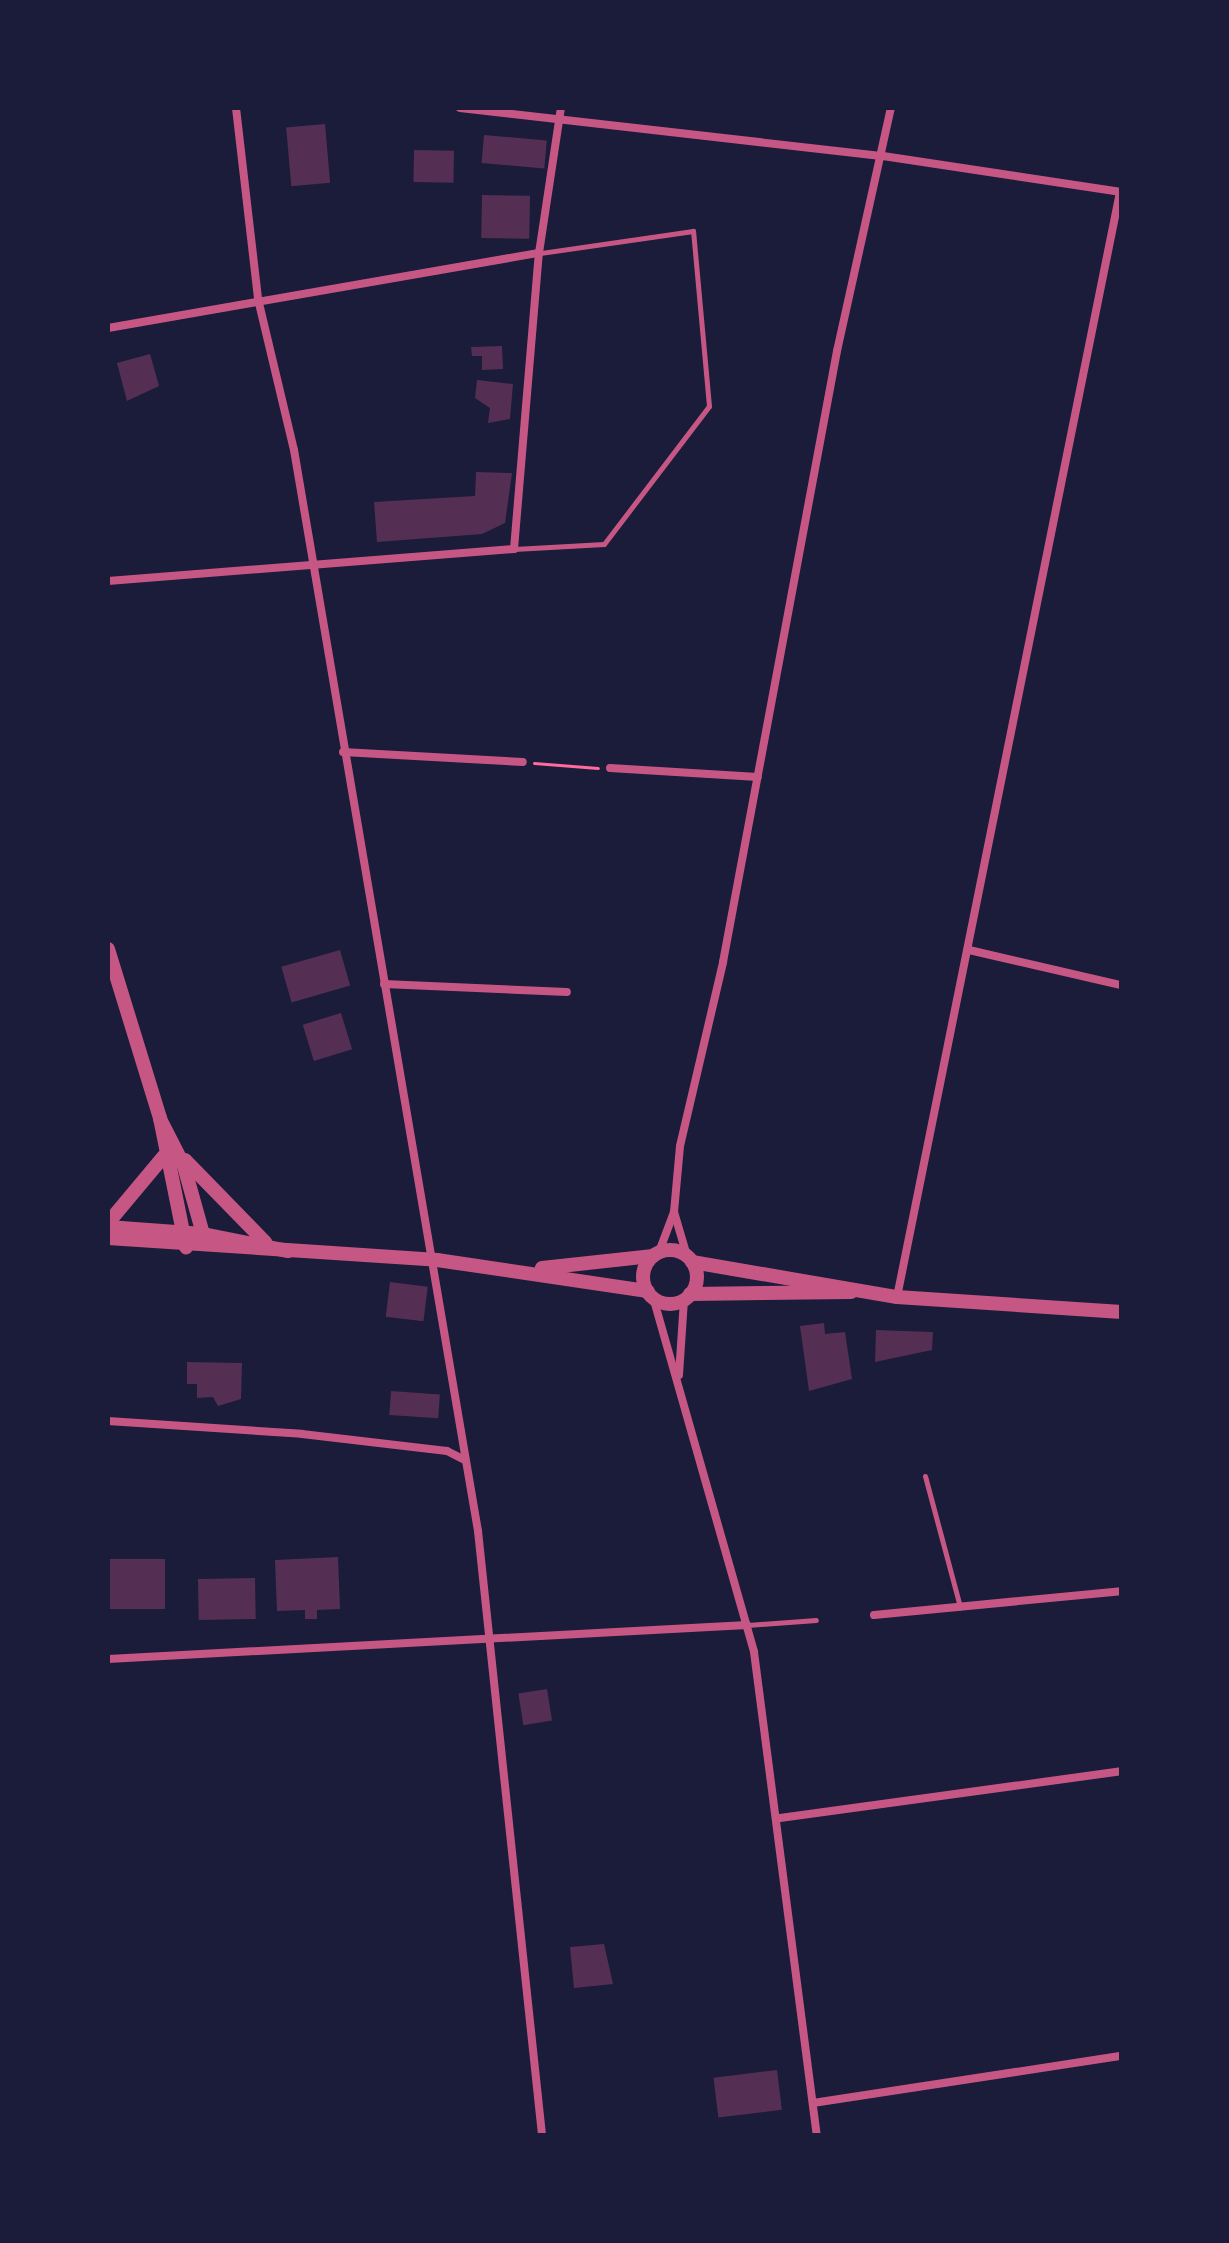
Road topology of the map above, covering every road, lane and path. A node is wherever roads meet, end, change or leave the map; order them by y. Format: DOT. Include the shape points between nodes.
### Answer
graph roads {
  1 [pos="236,108"];
  2 [pos="460,108"];
  3 [pos="891,108"];
  4 [pos="560,113"];
  5 [pos="883,156"];
  6 [pos="1120,192"];
  7 [pos="539,253"];
  8 [pos="258,299"];
  9 [pos="108,328"];
  10 [pos="514,549"];
  11 [pos="310,565"];
  12 [pos="108,581"];
  13 [pos="343,752"];
  14 [pos="523,762"];
  15 [pos="610,768"];
  16 [pos="758,777"];
  17 [pos="969,950"];
  18 [pos="108,951"];
  19 [pos="384,984"];
  20 [pos="1121,985"];
  21 [pos="567,992"];
  22 [pos="171,1154"];
  23 [pos="674,1212"];
  24 [pos="108,1225"];
  25 [pos="183,1232"];
  26 [pos="203,1234"];
  27 [pos="108,1238"];
  28 [pos="265,1242"];
  29 [pos="186,1247"];
  30 [pos="207,1250"];
  31 [pos="292,1252"];
  32 [pos="656,1254"];
  33 [pos="690,1259"];
  34 [pos="437,1260"];
  35 [pos="529,1270"];
  36 [pos="855,1291"];
  37 [pos="650,1294"];
  38 [pos="687,1297"];
  39 [pos="897,1297"];
  40 [pos="1121,1312"];
  41 [pos="678,1380"];
  42 [pos="108,1421"];
  43 [pos="463,1459"];
  44 [pos="925,1476"];
  45 [pos="1121,1591"];
  46 [pos="960,1608"];
  47 [pos="874,1615"];
  48 [pos="816,1620"];
  49 [pos="747,1625"];
  50 [pos="492,1642"];
  51 [pos="108,1659"];
  52 [pos="1121,1771"];
  53 [pos="780,1818"];
  54 [pos="1121,2056"];
  55 [pos="813,2103"];
  56 [pos="542,2135"];
  57 [pos="817,2135"];
  1 -- 8 [label="street"];
  2 -- 4 [label="street"];
  3 -- 5 [label="street"];
  4 -- 5 [label="street"];
  4 -- 7 [label="street"];
  5 -- 6 [label="street"];
  5 -- 16 [label="street" via="837,351"];
  6 -- 17 [label="street"];
  7 -- 8 [label="street"];
  7 -- 10 [label="street"];
  7 -- 10 [label="lane" via="693,231 709,406 604,544"];
  8 -- 9 [label="street"];
  8 -- 11 [label="street" via="294,450"];
  10 -- 11 [label="street"];
  11 -- 12 [label="street"];
  11 -- 13 [label="street"];
  13 -- 14 [label="street"];
  13 -- 19 [label="street"];
  14 -- 15 [label="path"];
  15 -- 16 [label="street"];
  16 -- 23 [label="street" via="680,1146"];
  17 -- 20 [label="street"];
  17 -- 39 [label="street"];
  18 -- 22 [label="street"];
  19 -- 21 [label="street"];
  19 -- 34 [label="street"];
  22 -- 24 [label="street"];
  22 -- 25 [label="street"];
  22 -- 26 [label="street"];
  22 -- 28 [label="street"];
  23 -- 32 [label="street"];
  23 -- 33 [label="street"];
  24 -- 25 [label="street"];
  25 -- 26 [label="street"];
  25 -- 29 [label="street"];
  26 -- 28 [label="street"];
  26 -- 30 [label="street"];
  27 -- 29 [label="street"];
  28 -- 31 [label="street"];
  29 -- 30 [label="street"];
  30 -- 31 [label="street"];
  31 -- 34 [label="street"];
  32 -- 33 [label="street"];
  32 -- 35 [label="street"];
  32 -- 37 [label="street" via="643,1275"];
  33 -- 36 [label="street"];
  33 -- 38 [label="street"];
  34 -- 35 [label="street"];
  34 -- 43 [label="street"];
  35 -- 37 [label="street"];
  36 -- 38 [label="street"];
  36 -- 39 [label="street"];
  37 -- 38 [label="street"];
  37 -- 41 [label="street"];
  38 -- 41 [label="street"];
  39 -- 40 [label="street"];
  41 -- 49 [label="street" via="704,1497"];
  42 -- 43 [label="street" via="302,1434 447,1451"];
  43 -- 50 [label="street"];
  44 -- 46 [label="lane"];
  45 -- 46 [label="street"];
  46 -- 47 [label="street"];
  48 -- 49 [label="lane"];
  49 -- 50 [label="street"];
  49 -- 53 [label="street"];
  50 -- 51 [label="street"];
  50 -- 56 [label="street"];
  52 -- 53 [label="street"];
  53 -- 55 [label="street"];
  54 -- 55 [label="street"];
  55 -- 57 [label="street"];
}
